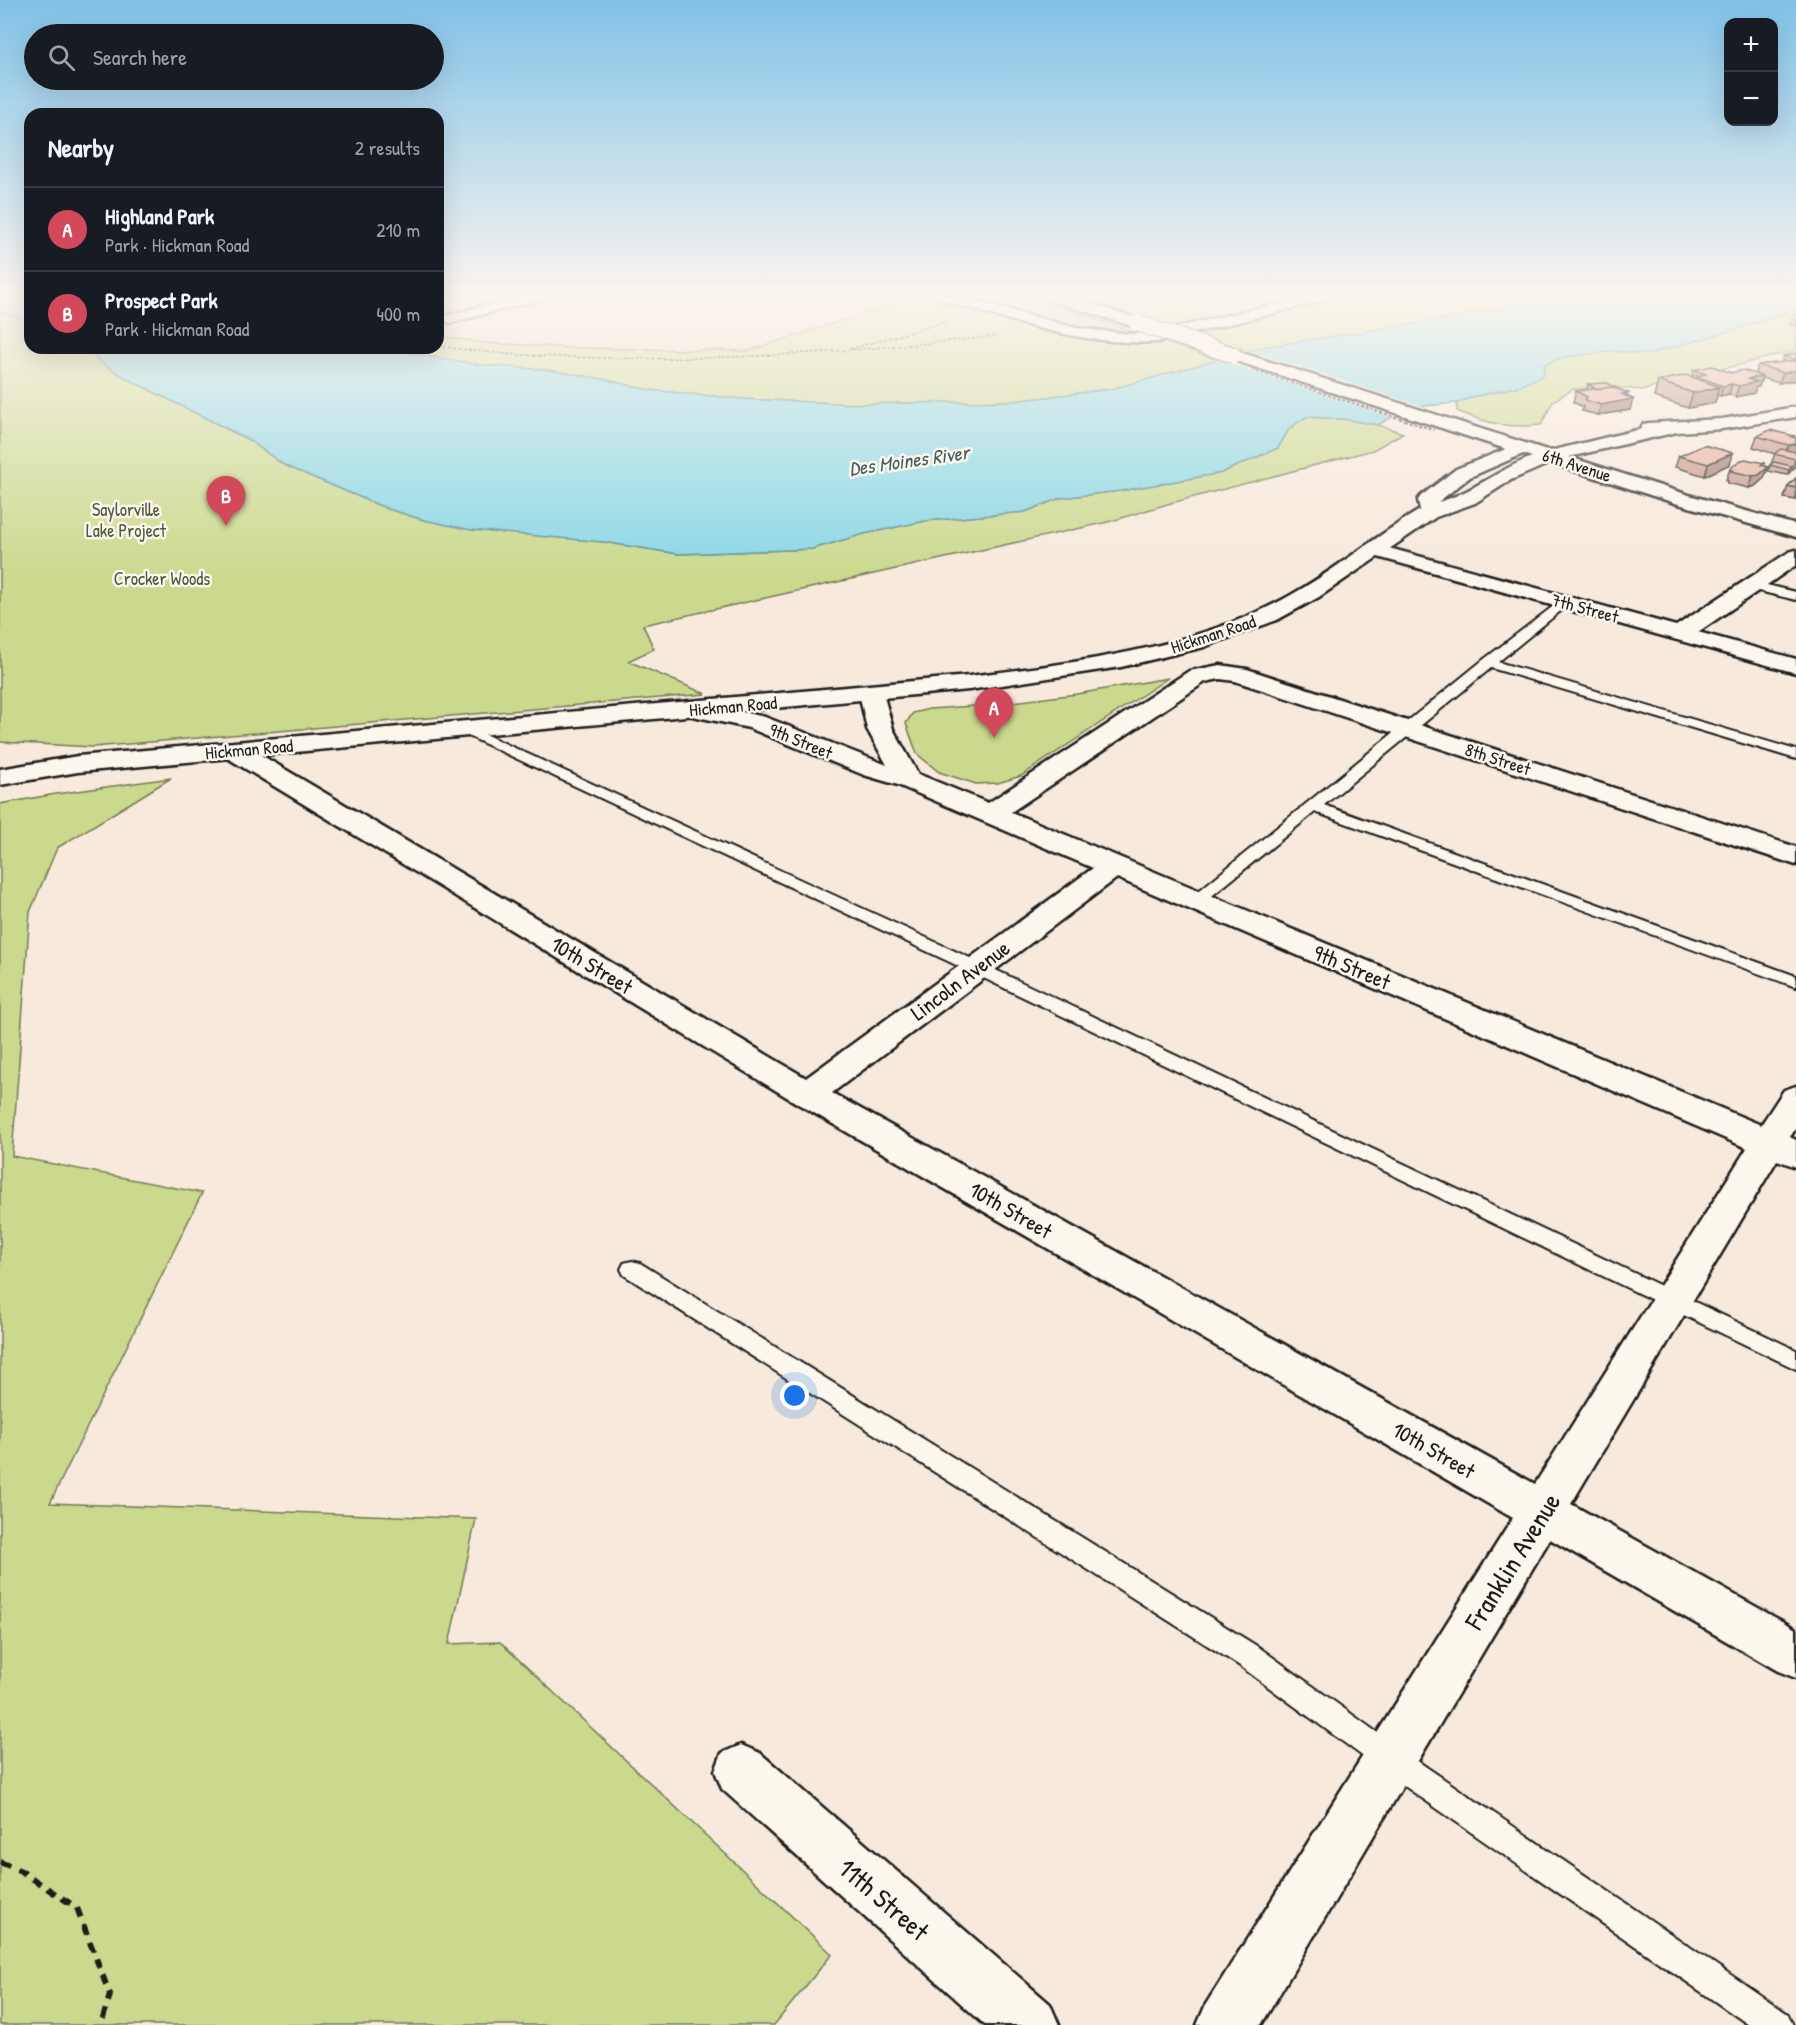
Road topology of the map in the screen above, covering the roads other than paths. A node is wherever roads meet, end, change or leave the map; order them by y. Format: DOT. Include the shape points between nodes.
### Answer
graph roads {
  1 [pos="1334,390"];
  2 [pos="1796,412"];
  3 [pos="1671,428"];
  4 [pos="1524,448"];
  5 [pos="1550,457"];
  6 [pos="1430,512"];
  7 [pos="1796,531"];
  8 [pos="1374,550"];
  9 [pos="1796,556"];
  10 [pos="1754,586"];
  11 [pos="1796,596"];
  12 [pos="1564,602"];
  13 [pos="1679,634"];
  14 [pos="1488,663"];
  15 [pos="1796,666"];
  16 [pos="1198,676"];
  17 [pos="871,693"];
  18 [pos="692,710"];
  19 [pos="1407,729"];
  20 [pos="466,730"];
  21 [pos="235,751"];
  22 [pos="1796,755"];
  23 [pos="0,777"];
  24 [pos="908,779"];
  25 [pos="1313,806"];
  26 [pos="989,814"];
  27 [pos="1796,856"];
  28 [pos="1114,866"];
  29 [pos="1196,901"];
  30 [pos="977,968"];
  31 [pos="1796,982"];
  32 [pos="807,1094"];
  33 [pos="1796,1098"];
  34 [pos="1782,1148"];
  35 [pos="632,1269"];
  36 [pos="1673,1299"];
  37 [pos="1796,1360"];
  38 [pos="1543,1511"];
  39 [pos="1796,1655"];
  40 [pos="1390,1759"];
  41 [pos="741,1772"];
  42 [pos="1029,2025"];
  43 [pos="1227,2025"];
  44 [pos="1777,2025"];
  1 -- 4 [label="street, 6th Avenue, bridge" via="1442,427"];
  2 -- 3 [label="street" via="1744,422"];
  3 -- 4 [label="street" via="1608,431"];
  3 -- 5 [label="street, Hickman Road" via="1598,442"];
  4 -- 5 [label="street, 6th Avenue"];
  4 -- 6 [label="street, Hickman Road" via="1463,473 1428,500"];
  5 -- 6 [label="street, Hickman Road" via="1509,473 1468,499"];
  5 -- 7 [label="street, 6th Avenue"];
  6 -- 8 [label="street, Hickman Road"];
  8 -- 12 [label="street, 7th Street"];
  8 -- 17 [label="street, Hickman Road" via="1269,615 1156,653 1059,672"];
  9 -- 10 [label="street"];
  10 -- 11 [label="lane"];
  10 -- 13 [label="street"];
  12 -- 13 [label="street, 7th Street"];
  12 -- 14 [label="lane"];
  13 -- 15 [label="street, 7th Street"];
  14 -- 19 [label="lane"];
  14 -- 22 [label="lane"];
  16 -- 19 [label="street, 8th Street" via="1238,674"];
  16 -- 26 [label="street, Hickman Road"];
  17 -- 18 [label="street, Hickman Road"];
  17 -- 24 [label="street" via="880,729"];
  18 -- 20 [label="street, Hickman Road"];
  18 -- 24 [label="street, 9th Street" via="756,722 873,770"];
  19 -- 25 [label="lane"];
  19 -- 27 [label="street, 8th Street"];
  20 -- 21 [label="street, Hickman Road"];
  20 -- 30 [label="lane"];
  21 -- 23 [label="street, Hickman Road" via="78,764"];
  21 -- 32 [label="street, 10th Street"];
  24 -- 26 [label="street, 9th Street"];
  25 -- 29 [label="lane"];
  25 -- 31 [label="lane"];
  26 -- 28 [label="street, 9th Street"];
  28 -- 29 [label="street, 9th Street"];
  28 -- 30 [label="street, Lincoln Avenue"];
  29 -- 34 [label="street, 9th Street"];
  30 -- 32 [label="street, Lincoln Avenue"];
  30 -- 36 [label="lane"];
  32 -- 38 [label="street, 10th Street"];
  33 -- 34 [label="street, Franklin Avenue"];
  34 -- 36 [label="street, Franklin Avenue"];
  35 -- 40 [label="lane" via="1240,1651"];
  36 -- 37 [label="lane"];
  36 -- 38 [label="street, Franklin Avenue"];
  38 -- 39 [label="street, 10th Street"];
  38 -- 40 [label="street, Franklin Avenue"];
  40 -- 43 [label="street, Franklin Avenue"];
  40 -- 44 [label="lane"];
  41 -- 42 [label="street, 11th Street"];
}
